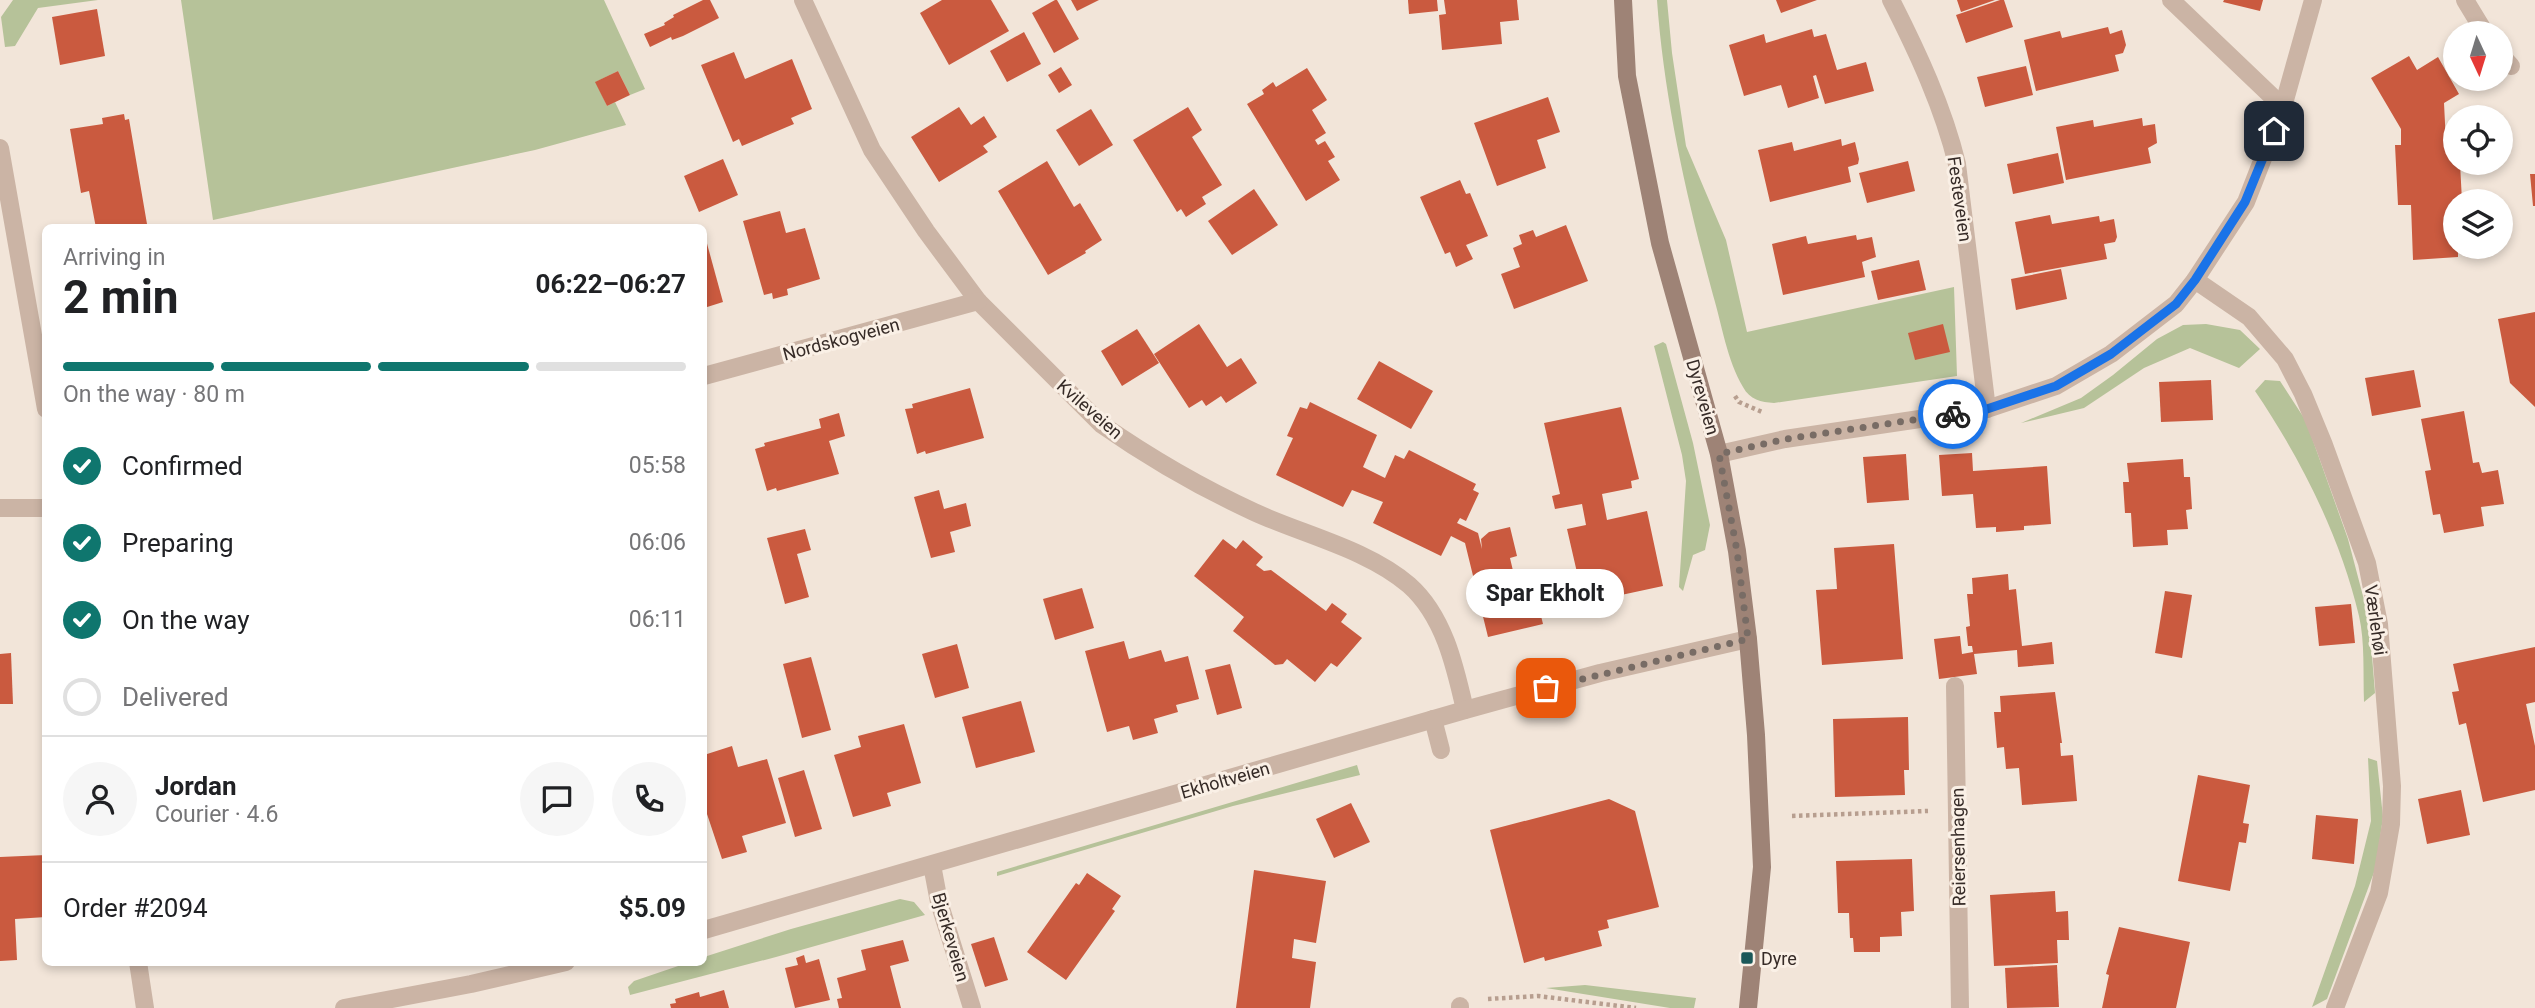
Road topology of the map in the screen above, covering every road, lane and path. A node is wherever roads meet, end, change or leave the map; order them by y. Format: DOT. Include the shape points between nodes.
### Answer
graph roads {
  1 [pos="803,0"];
  2 [pos="1623,0"];
  3 [pos="1891,0"];
  4 [pos="2171,0"];
  5 [pos="2313,0"];
  6 [pos="2465,0"];
  7 [pos="2477,21"];
  8 [pos="2283,107"];
  9 [pos="0,148"];
  10 [pos="2195,280"];
  11 [pos="978,301"];
  12 [pos="707,375"];
  13 [pos="42,386"];
  14 [pos="1734,394"];
  15 [pos="1987,409"];
  16 [pos="1768,412"];
  17 [pos="1719,454"];
  18 [pos="0,508"];
  19 [pos="42,508"];
  20 [pos="1748,639"];
  21 [pos="1955,686"];
  22 [pos="1465,710"];
  23 [pos="1433,719"];
  24 [pos="1441,750"];
  25 [pos="1957,810"];
  26 [pos="1791,816"];
  27 [pos="932,865"];
  28 [pos="707,929"];
  29 [pos="139,966"];
  30 [pos="549,966"];
  31 [pos="1460,1007"];
  32 [pos="145,1008"];
  33 [pos="344,1008"];
  34 [pos="972,1008"];
  35 [pos="1636,1008"];
  36 [pos="1748,1008"];
  37 [pos="1959,1008"];
  38 [pos="2335,1008"];
  1 -- 11 [label="street, Kvileveien" via="872,150"];
  2 -- 17 [label="main road, Dyreveien" via="1628,76 1660,243"];
  3 -- 15 [label="street, Festeveien" via="1953,145"];
  4 -- 8 [label="street"];
  5 -- 8 [label="street"];
  6 -- 7 [label="street"];
  8 -- 10 [label="street" via="2245,202"];
  9 -- 13 [label="street"];
  10 -- 15 [label="street" via="2176,304 2111,354 2056,386"];
  10 -- 38 [label="street, Værlehøi" via="2249,317 2285,359 2304,394 2367,563 2379,624 2391,824 2379,892"];
  11 -- 12 [label="street, Nordskogveien"];
  11 -- 22 [label="street, Kvileveien" via="1101,424 1123,440 1255,513 1379,564 1410,586 1437,621 1454,663"];
  14 -- 16 [label="path" via="1739,402"];
  15 -- 17 [label="street" via="1786,439"];
  17 -- 20 [label="main road, Dyreveien"];
  18 -- 19 [label="street"];
  20 -- 22 [label="street, Ekholtveien"];
  20 -- 36 [label="main road, Dyreveien" via="1762,867"];
  21 -- 25 [label="street, Reiersenhagen"];
  22 -- 23 [label="street, Ekholtveien"];
  23 -- 24 [label="street"];
  23 -- 27 [label="street, Ekholtveien"];
  25 -- 26 [label="path"];
  25 -- 37 [label="street, Reiersenhagen"];
  27 -- 28 [label="street, Ekholtveien"];
  27 -- 34 [label="street, Bjerkeveien"];
  29 -- 32 [label="street"];
  30 -- 33 [label="street"];
  31 -- 35 [label="path" via="1492,998 1538,996"];
}
